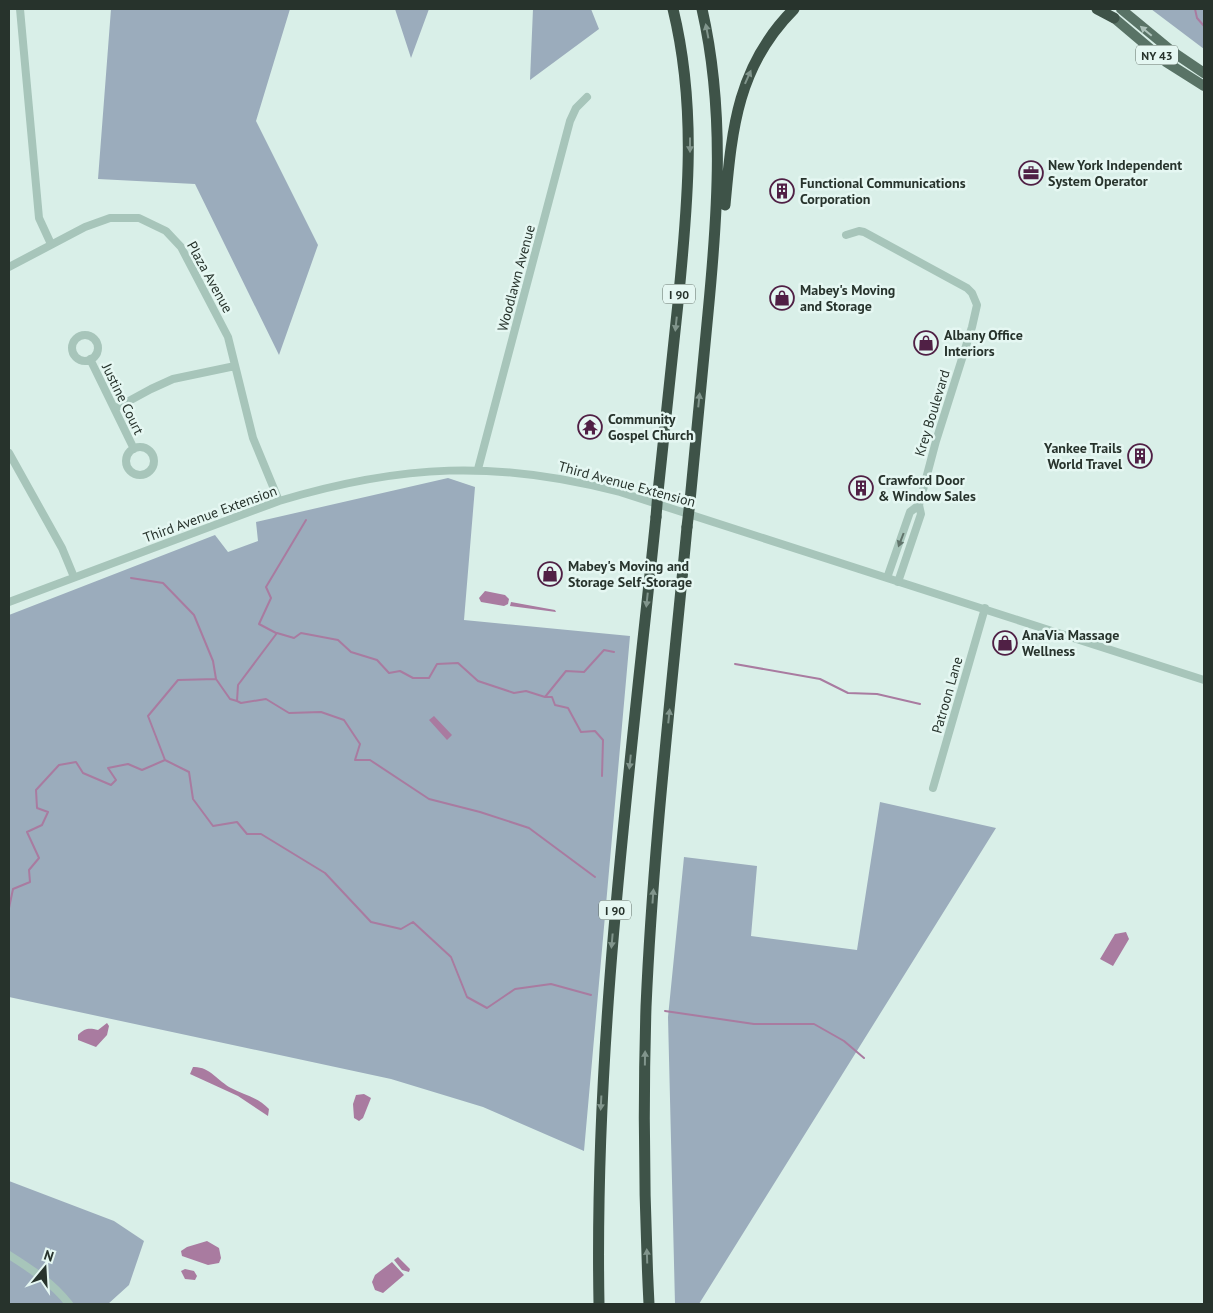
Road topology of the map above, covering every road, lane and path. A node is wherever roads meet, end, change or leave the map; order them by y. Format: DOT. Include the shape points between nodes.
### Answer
graph roads {
  1 [pos="20,9"];
  2 [pos="673,9"];
  3 [pos="702,9"];
  4 [pos="794,9"];
  5 [pos="1098,9"];
  6 [pos="1105,9"];
  7 [pos="1118,13"];
  8 [pos="1204,72"];
  9 [pos="1204,86"];
  10 [pos="586,97"];
  11 [pos="846,235"];
  12 [pos="51,244"];
  13 [pos="9,267"];
  14 [pos="710,295"];
  15 [pos="90,360"];
  16 [pos="235,366"];
  17 [pos="116,408"];
  18 [pos="134,449"];
  19 [pos="9,453"];
  20 [pos="478,469"];
  21 [pos="280,501"];
  22 [pos="919,505"];
  23 [pos="74,577"];
  24 [pos="887,578"];
  25 [pos="898,582"];
  26 [pos="9,602"];
  27 [pos="985,608"];
  28 [pos="1204,680"];
  29 [pos="933,788"];
  30 [pos="9,1255"];
  31 [pos="69,1304"];
  32 [pos="598,1304"];
  33 [pos="649,1304"];
  1 -- 12 [label="street" via="39,218"];
  2 -- 32 [label="highway, I 90, one-way, bridge" via="688,96 690,168 608,999 598,1182"];
  14 -- 3 [label="highway, I 90, one-way" via="718,192 718,122"];
  14 -- 4 [label="highway, one-way" via="720,248 739,98 759,54"];
  5 -- 7 [label="highway"];
  6 -- 7 [label="highway"];
  8 -- 7 [label="main road, NY 43, one-way"];
  7 -- 9 [label="main road, NY 43" via="1166,62"];
  10 -- 20 [label="street, Woodlawn Avenue" via="570,121"];
  11 -- 22 [label="street, Krey Boulevard" via="864,232 946,275 967,288 975,298 977,310"];
  12 -- 13 [label="street, Plaza Avenue"];
  12 -- 16 [label="street, Plaza Avenue" via="110,218 139,218 158,225 174,238 197,277 228,337"];
  33 -- 14 [label="highway, I 90, one-way, bridge" via="644,1121 648,974 661,801"];
  15 -- 17 [label="street, Justine Court"];
  16 -- 17 [label="street" via="174,379"];
  16 -- 21 [label="street, Plaza Avenue" via="253,438"];
  17 -- 18 [label="street, Justine Court"];
  19 -- 23 [label="street" via="62,548"];
  20 -- 21 [label="street, Third Avenue Extension" via="422,471 354,481"];
  20 -- 24 [label="street, Third Avenue Extension" via="547,476 620,492"];
  21 -- 23 [label="street, Third Avenue Extension"];
  22 -- 24 [label="street, Krey Boulevard, one-way" via="910,512"];
  22 -- 25 [label="street, Krey Boulevard" via="921,514"];
  23 -- 26 [label="street, Third Avenue Extension"];
  24 -- 25 [label="street, Third Avenue Extension"];
  25 -- 27 [label="street, Third Avenue Extension"];
  27 -- 28 [label="street, Third Avenue Extension"];
  27 -- 29 [label="street, Patroon Lane"];
  30 -- 31 [label="street" via="38,1273"];
}
